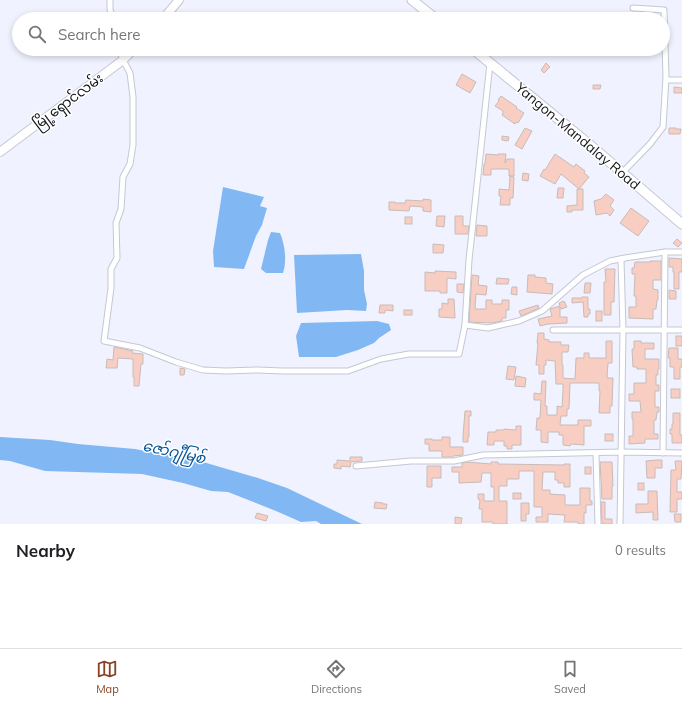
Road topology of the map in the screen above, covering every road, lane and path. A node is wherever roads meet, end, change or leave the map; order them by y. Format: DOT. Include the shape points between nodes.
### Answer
graph roads {
  1 [pos="110,0"];
  2 [pos="179,0"];
  3 [pos="412,0"];
  4 [pos="633,8"];
  5 [pos="111,12"];
  6 [pos="169,12"];
  7 [pos="427,12"];
  8 [pos="664,12"];
  9 [pos="122,56"];
  10 [pos="127,56"];
  11 [pos="482,56"];
  12 [pos="665,56"];
  13 [pos="123,60"];
  14 [pos="490,63"];
  15 [pos="666,80"];
  16 [pos="682,80"];
  17 [pos="0,152"];
  18 [pos="622,173"];
  19 [pos="682,224"];
  20 [pos="664,252"];
  21 [pos="682,252"];
  22 [pos="620,259"];
  23 [pos="465,325"];
  24 [pos="553,330"];
  25 [pos="663,330"];
  26 [pos="682,330"];
  27 [pos="623,331"];
  28 [pos="621,452"];
  29 [pos="663,453"];
  30 [pos="682,453"];
  31 [pos="596,454"];
  32 [pos="356,466"];
  33 [pos="598,524"];
  34 [pos="620,524"];
  1 -- 5 [label="street"];
  2 -- 6 [label="main road"];
  3 -- 7 [label="highway"];
  4 -- 8 [label="street"];
  9 -- 13 [label="street"];
  10 -- 13 [label="main road, မြို့ရှောင်လမ်း"];
  11 -- 14 [label="highway, Yangon-Mandalay Road"];
  12 -- 15 [label="street"];
  13 -- 17 [label="main road, မြို့ရှောင်လမ်း"];
  13 -- 23 [label="street" via="130,73 133,97 133,145 130,164 123,178 121,209 116,223 117,258 111,269 104,341 140,348 203,370 348,371 380,359 409,354 459,354"];
  14 -- 18 [label="highway, Yangon-Mandalay Road"];
  14 -- 23 [label="street" via="469,260"];
  15 -- 16 [label="street"];
  15 -- 18 [label="street" via="663,127"];
  18 -- 19 [label="highway, Yangon-Mandalay Road"];
  20 -- 21 [label="street"];
  20 -- 22 [label="street"];
  20 -- 25 [label="street"];
  22 -- 23 [label="street" via="610,261 583,275 542,311 519,321 488,328"];
  22 -- 27 [label="street"];
  24 -- 27 [label="street"];
  25 -- 26 [label="street"];
  25 -- 27 [label="street"];
  25 -- 29 [label="street"];
  27 -- 28 [label="street"];
  28 -- 29 [label="street"];
  28 -- 31 [label="street"];
  28 -- 34 [label="street"];
  29 -- 30 [label="street"];
  31 -- 32 [label="street" via="483,455 454,461 411,461"];
  31 -- 33 [label="street"];
}
